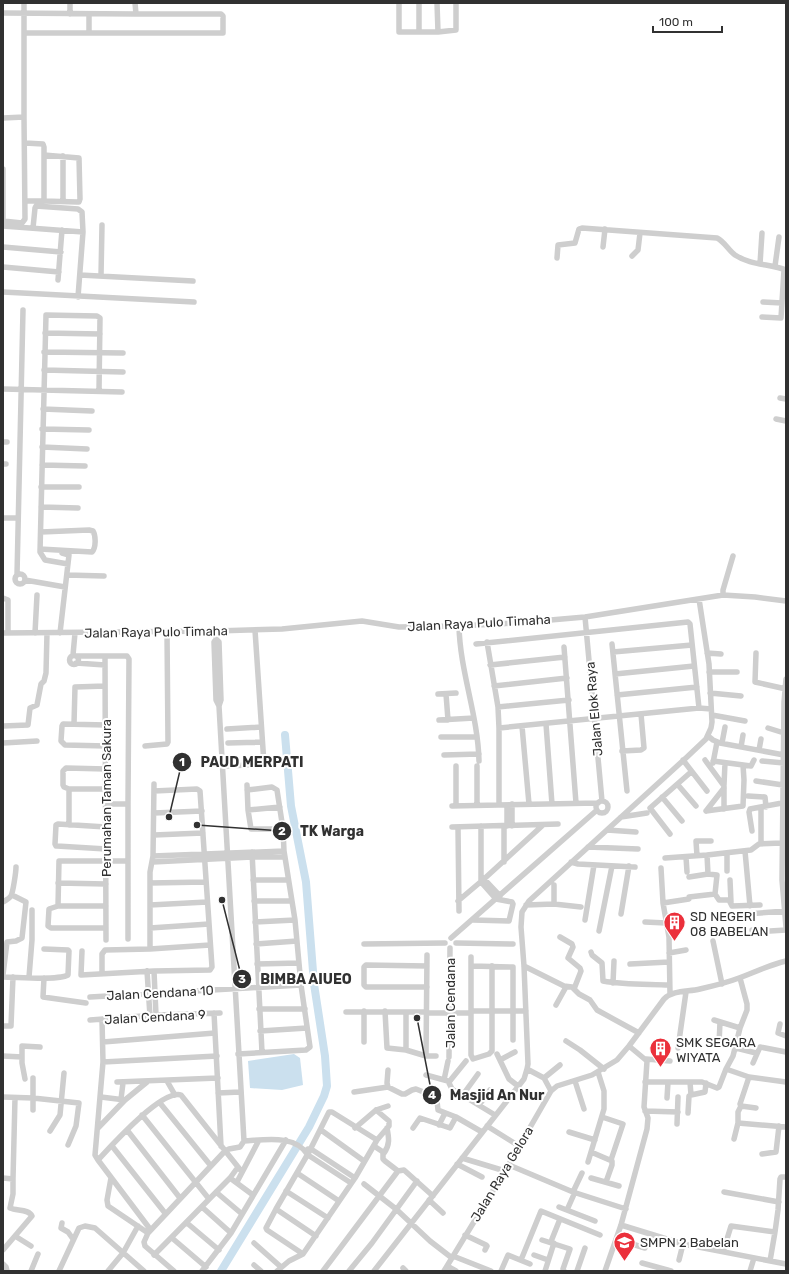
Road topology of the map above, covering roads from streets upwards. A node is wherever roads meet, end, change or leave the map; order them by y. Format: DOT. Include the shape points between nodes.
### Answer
graph roads {
  1 [pos="24,3"];
  2 [pos="70,3"];
  3 [pos="136,3"];
  4 [pos="399,3"];
  5 [pos="419,3"];
  6 [pos="437,3"];
  7 [pos="456,3"];
  8 [pos="3,13"];
  9 [pos="24,14"];
  10 [pos="70,14"];
  11 [pos="89,14"];
  12 [pos="136,14"];
  13 [pos="419,32"];
  14 [pos="438,32"];
  15 [pos="24,33"];
  16 [pos="89,33"];
  17 [pos="24,117"];
  18 [pos="3,118"];
  19 [pos="25,142"];
  20 [pos="44,155"];
  21 [pos="63,156"];
  22 [pos="3,169"];
  23 [pos="25,201"];
  24 [pos="44,201"];
  25 [pos="63,201"];
  26 [pos="3,221"];
  27 [pos="102,225"];
  28 [pos="3,226"];
  29 [pos="34,228"];
  30 [pos="62,230"];
  31 [pos="605,230"];
  32 [pos="83,232"];
  33 [pos="640,232"];
  34 [pos="762,233"];
  35 [pos="779,237"];
  36 [pos="603,246"];
  37 [pos="3,247"];
  38 [pos="61,252"];
  39 [pos="632,256"];
  40 [pos="557,258"];
  41 [pos="760,264"];
  42 [pos="775,266"];
  43 [pos="3,267"];
  44 [pos="785,270"];
  45 [pos="59,272"];
  46 [pos="80,275"];
  47 [pos="101,276"];
  48 [pos="58,280"];
  49 [pos="193,281"];
  50 [pos="3,292"];
  51 [pos="78,296"];
  52 [pos="194,302"];
  53 [pos="763,302"];
  54 [pos="782,303"];
  55 [pos="23,310"];
  56 [pos="762,317"];
  57 [pos="45,333"];
  58 [pos="100,334"];
  59 [pos="44,352"];
  60 [pos="99,353"];
  61 [pos="123,353"];
  62 [pos="44,370"];
  63 [pos="99,371"];
  64 [pos="123,372"];
  65 [pos="3,389"];
  66 [pos="21,390"];
  67 [pos="43,390"];
  68 [pos="99,392"];
  69 [pos="122,392"];
  70 [pos="780,398"];
  71 [pos="786,399"];
  72 [pos="43,409"];
  73 [pos="92,411"];
  74 [pos="776,419"];
  75 [pos="786,421"];
  76 [pos="42,429"];
  77 [pos="89,430"];
  78 [pos="42,448"];
  79 [pos="87,448"];
  80 [pos="42,465"];
  81 [pos="85,466"];
  82 [pos="41,487"];
  83 [pos="79,487"];
  84 [pos="41,507"];
  85 [pos="78,508"];
  86 [pos="3,518"];
  87 [pos="18,518"];
  88 [pos="40,532"];
  89 [pos="40,551"];
  90 [pos="733,556"];
  91 [pos="68,564"];
  92 [pos="67,575"];
  93 [pos="104,576"];
  94 [pos="65,587"];
  95 [pos="37,595"];
  96 [pos="723,595"];
  97 [pos="5,598"];
  98 [pos="786,601"];
  99 [pos="700,603"];
  100 [pos="6,618"];
  101 [pos="586,624"];
  102 [pos="459,628"];
  103 [pos="5,633"];
  104 [pos="35,633"];
  105 [pos="60,633"];
  106 [pos="255,634"];
  107 [pos="74,636"];
  108 [pos="167,636"];
  109 [pos="216,636"];
  110 [pos="47,638"];
  111 [pos="487,642"];
  112 [pos="476,644"];
  113 [pos="612,644"];
  114 [pos="692,645"];
  115 [pos="564,647"];
  116 [pos="613,652"];
  117 [pos="708,653"];
  118 [pos="756,653"];
  119 [pos="721,654"];
  120 [pos="75,656"];
  121 [pos="106,656"];
  122 [pos="565,657"];
  123 [pos="106,665"];
  124 [pos="490,665"];
  125 [pos="694,666"];
  126 [pos="709,672"];
  127 [pos="737,672"];
  128 [pos="615,674"];
  129 [pos="567,678"];
  130 [pos="786,679"];
  131 [pos="106,686"];
  132 [pos="494,686"];
  133 [pos="697,687"];
  134 [pos="785,689"];
  135 [pos="456,693"];
  136 [pos="710,693"];
  137 [pos="438,694"];
  138 [pos="446,694"];
  139 [pos="617,695"];
  140 [pos="741,696"];
  141 [pos="569,700"];
  142 [pos="498,707"];
  143 [pos="699,708"];
  144 [pos="712,712"];
  145 [pos="641,714"];
  146 [pos="619,716"];
  147 [pos="474,718"];
  148 [pos="595,718"];
  149 [pos="439,720"];
  150 [pos="448,720"];
  151 [pos="570,721"];
  152 [pos="745,721"];
  153 [pos="74,724"];
  154 [pos="546,724"];
  155 [pos="106,725"];
  156 [pos="3,726"];
  157 [pos="261,726"];
  158 [pos="522,726"];
  159 [pos="725,727"];
  160 [pos="500,728"];
  161 [pos="768,728"];
  162 [pos="227,729"];
  163 [pos="784,733"];
  164 [pos="743,735"];
  165 [pos="477,736"];
  166 [pos="708,736"];
  167 [pos="441,737"];
  168 [pos="761,739"];
  169 [pos="37,741"];
  170 [pos="262,742"];
  171 [pos="719,742"];
  172 [pos="3,743"];
  173 [pos="228,743"];
  174 [pos="106,746"];
  175 [pos="145,746"];
  176 [pos="740,747"];
  177 [pos="759,750"];
  178 [pos="622,751"];
  179 [pos="479,754"];
  180 [pos="444,755"];
  181 [pos="784,755"];
  182 [pos="683,760"];
  183 [pos="705,760"];
  184 [pos="754,760"];
  185 [pos="713,761"];
  186 [pos="762,761"];
  187 [pos="725,763"];
  188 [pos="784,763"];
  189 [pos="743,765"];
  190 [pos="228,766"];
  191 [pos="456,766"];
  192 [pos="106,769"];
  193 [pos="712,769"];
  194 [pos="691,772"];
  195 [pos="756,781"];
  196 [pos="154,784"];
  197 [pos="678,784"];
  198 [pos="783,785"];
  199 [pos="724,787"];
  200 [pos="69,788"];
  201 [pos="106,788"];
  202 [pos="154,791"];
  203 [pos="627,791"];
  204 [pos="707,791"];
  205 [pos="748,796"];
  206 [pos="662,798"];
  207 [pos="600,802"];
  208 [pos="576,803"];
  209 [pos="782,803"];
  210 [pos="106,804"];
  211 [pos="128,804"];
  212 [pos="529,804"];
  213 [pos="552,804"];
  214 [pos="477,805"];
  215 [pos="499,805"];
  216 [pos="510,805"];
  217 [pos="696,806"];
  218 [pos="280,807"];
  219 [pos="763,807"];
  220 [pos="724,809"];
  221 [pos="248,810"];
  222 [pos="597,810"];
  223 [pos="202,811"];
  224 [pos="647,812"];
  225 [pos="154,813"];
  226 [pos="621,817"];
  227 [pos="682,821"];
  228 [pos="558,824"];
  229 [pos="69,825"];
  230 [pos="543,825"];
  231 [pos="481,826"];
  232 [pos="508,826"];
  233 [pos="106,827"];
  234 [pos="452,827"];
  235 [pos="458,827"];
  236 [pos="282,829"];
  237 [pos="607,830"];
  238 [pos="752,831"];
  239 [pos="636,832"];
  240 [pos="203,833"];
  241 [pos="670,834"];
  242 [pos="154,835"];
  243 [pos="711,841"];
  244 [pos="782,843"];
  245 [pos="761,844"];
  246 [pos="588,847"];
  247 [pos="106,849"];
  248 [pos="638,849"];
  249 [pos="745,851"];
  250 [pos="727,853"];
  251 [pos="284,854"];
  252 [pos="252,855"];
  253 [pos="707,855"];
  254 [pos="227,856"];
  255 [pos="697,856"];
  256 [pos="204,857"];
  257 [pos="686,857"];
  258 [pos="665,858"];
  259 [pos="153,859"];
  260 [pos="106,860"];
  261 [pos="128,861"];
  262 [pos="504,862"];
  263 [pos="571,862"];
  264 [pos="594,865"];
  265 [pos="612,866"];
  266 [pos="628,866"];
  267 [pos="16,867"];
  268 [pos="635,867"];
  269 [pos="661,868"];
  270 [pos="727,871"];
  271 [pos="708,874"];
  272 [pos="253,880"];
  273 [pos="288,880"];
  274 [pos="483,880"];
  275 [pos="730,880"];
  276 [pos="206,882"];
  277 [pos="58,883"];
  278 [pos="150,883"];
  279 [pos="106,884"];
  280 [pos="554,885"];
  281 [pos="715,894"];
  282 [pos="12,896"];
  283 [pos="498,898"];
  284 [pos="291,901"];
  285 [pos="458,901"];
  286 [pos="3,902"];
  287 [pos="207,902"];
  288 [pos="254,902"];
  289 [pos="731,902"];
  290 [pos="663,903"];
  291 [pos="554,904"];
  292 [pos="150,905"];
  293 [pos="526,905"];
  294 [pos="760,905"];
  295 [pos="58,906"];
  296 [pos="106,906"];
  297 [pos="750,906"];
  298 [pos="581,907"];
  299 [pos="32,910"];
  300 [pos="459,911"];
  301 [pos="785,911"];
  302 [pos="621,914"];
  303 [pos="733,915"];
  304 [pos="295,920"];
  305 [pos="473,920"];
  306 [pos="584,920"];
  307 [pos="255,922"];
  308 [pos="645,922"];
  309 [pos="666,923"];
  310 [pos="209,924"];
  311 [pos="786,927"];
  312 [pos="106,928"];
  313 [pos="150,928"];
  314 [pos="752,930"];
  315 [pos="786,930"];
  316 [pos="599,931"];
  317 [pos="560,938"];
  318 [pos="106,940"];
  319 [pos="128,940"];
  320 [pos="454,940"];
  321 [pos="297,941"];
  322 [pos="713,941"];
  323 [pos="445,943"];
  324 [pos="256,944"];
  325 [pos="364,944"];
  326 [pos="513,944"];
  327 [pos="210,945"];
  328 [pos="450,948"];
  329 [pos="44,949"];
  330 [pos="150,949"];
  331 [pos="686,950"];
  332 [pos="82,951"];
  333 [pos="591,952"];
  334 [pos="669,953"];
  335 [pos="427,955"];
  336 [pos="471,957"];
  337 [pos="614,961"];
  338 [pos="786,961"];
  339 [pos="669,962"];
  340 [pos="299,963"];
  341 [pos="257,964"];
  342 [pos="630,964"];
  343 [pos="427,966"];
  344 [pos="472,966"];
  345 [pos="492,966"];
  346 [pos="524,966"];
  347 [pos="154,970"];
  348 [pos="147,971"];
  349 [pos="102,974"];
  350 [pos="3,976"];
  351 [pos="13,977"];
  352 [pos="29,977"];
  353 [pos="44,978"];
  354 [pos="740,978"];
  355 [pos="613,983"];
  356 [pos="669,984"];
  357 [pos="722,984"];
  358 [pos="301,985"];
  359 [pos="258,987"];
  360 [pos="427,987"];
  361 [pos="566,987"];
  362 [pos="235,989"];
  363 [pos="574,989"];
  364 [pos="686,992"];
  365 [pos="155,993"];
  366 [pos="148,994"];
  367 [pos="670,994"];
  368 [pos="90,997"];
  369 [pos="86,1003"];
  370 [pos="556,1005"];
  371 [pos="305,1008"];
  372 [pos="259,1009"];
  373 [pos="364,1011"];
  374 [pos="385,1011"];
  375 [pos="526,1011"];
  376 [pos="346,1012"];
  377 [pos="406,1012"];
  378 [pos="427,1012"];
  379 [pos="450,1012"];
  380 [pos="472,1012"];
  381 [pos="492,1012"];
  382 [pos="513,1012"];
  383 [pos="156,1015"];
  384 [pos="150,1016"];
  385 [pos="90,1020"];
  386 [pos="102,1020"];
  387 [pos="714,1020"];
  388 [pos="720,1022"];
  389 [pos="780,1024"];
  390 [pos="3,1026"];
  391 [pos="308,1028"];
  392 [pos="740,1028"];
  393 [pos="260,1031"];
  394 [pos="215,1033"];
  395 [pos="639,1033"];
  396 [pos="786,1036"];
  397 [pos="513,1040"];
  398 [pos="103,1042"];
  399 [pos="364,1042"];
  400 [pos="566,1042"];
  401 [pos="719,1044"];
  402 [pos="629,1046"];
  403 [pos="40,1047"];
  404 [pos="678,1048"];
  405 [pos="736,1048"];
  406 [pos="406,1050"];
  407 [pos="262,1052"];
  408 [pos="515,1052"];
  409 [pos="786,1052"];
  410 [pos="756,1053"];
  411 [pos="238,1054"];
  412 [pos="3,1056"];
  413 [pos="216,1056"];
  414 [pos="426,1056"];
  415 [pos="436,1056"];
  416 [pos="22,1057"];
  417 [pos="646,1059"];
  418 [pos="466,1061"];
  419 [pos="670,1061"];
  420 [pos="103,1062"];
  421 [pos="753,1064"];
  422 [pos="560,1065"];
  423 [pos="527,1069"];
  424 [pos="726,1069"];
  425 [pos="388,1070"];
  426 [pos="601,1070"];
  427 [pos="64,1073"];
  428 [pos="478,1074"];
  429 [pos="426,1075"];
  430 [pos="749,1077"];
  431 [pos="33,1078"];
  432 [pos="218,1078"];
  433 [pos="544,1078"];
  434 [pos="25,1079"];
  435 [pos="167,1081"];
  436 [pos="447,1081"];
  437 [pos="575,1081"];
  438 [pos="147,1082"];
  439 [pos="646,1082"];
  440 [pos="668,1082"];
  441 [pos="690,1082"];
  442 [pos="786,1082"];
  443 [pos="706,1083"];
  444 [pos="518,1086"];
  445 [pos="388,1087"];
  446 [pos="490,1090"];
  447 [pos="551,1091"];
  448 [pos="240,1092"];
  449 [pos="354,1092"];
  450 [pos="218,1093"];
  451 [pos="174,1095"];
  452 [pos="691,1095"];
  453 [pos="462,1096"];
  454 [pos="3,1097"];
  455 [pos="101,1097"];
  456 [pos="678,1097"];
  457 [pos="15,1098"];
  458 [pos="33,1098"];
  459 [pos="667,1098"];
  460 [pos="123,1100"];
  461 [pos="61,1101"];
  462 [pos="160,1103"];
  463 [pos="479,1105"];
  464 [pos="388,1106"];
  465 [pos="741,1106"];
  466 [pos="756,1108"];
  467 [pos="584,1109"];
  468 [pos="33,1110"];
  469 [pos="376,1110"];
  470 [pos="645,1111"];
  471 [pos="678,1112"];
  472 [pos="445,1113"];
  473 [pos="688,1113"];
  474 [pos="142,1115"];
  475 [pos="495,1115"];
  476 [pos="602,1117"];
  477 [pos="456,1118"];
  478 [pos="738,1123"];
  479 [pos="677,1124"];
  480 [pos="439,1125"];
  481 [pos="487,1126"];
  482 [pos="779,1126"];
  483 [pos="786,1127"];
  484 [pos="98,1128"];
  485 [pos="355,1128"];
  486 [pos="387,1128"];
  487 [pos="413,1128"];
  488 [pos="127,1130"];
  489 [pos="321,1130"];
  490 [pos="50,1131"];
  491 [pos="482,1132"];
  492 [pos="569,1132"];
  493 [pos="734,1139"];
  494 [pos="259,1140"];
  495 [pos="286,1140"];
  496 [pos="595,1140"];
  497 [pos="244,1141"];
  498 [pos="375,1143"];
  499 [pos="68,1144"];
  500 [pos="112,1146"];
  501 [pos="221,1146"];
  502 [pos="519,1146"];
  503 [pos="300,1147"];
  504 [pos="311,1149"];
  505 [pos="225,1151"];
  506 [pos="591,1152"];
  507 [pos="384,1153"];
  508 [pos="762,1154"];
  509 [pos="308,1155"];
  510 [pos="462,1158"];
  511 [pos="98,1160"];
  512 [pos="611,1160"];
  513 [pos="364,1161"];
  514 [pos="588,1162"];
  515 [pos="457,1164"];
  516 [pos="508,1165"];
  517 [pos="211,1166"];
  518 [pos="240,1170"];
  519 [pos="398,1170"];
  520 [pos="504,1172"];
  521 [pos="297,1173"];
  522 [pos="582,1173"];
  523 [pos="482,1177"];
  524 [pos="786,1177"];
  525 [pos="3,1178"];
  526 [pos="111,1178"];
  527 [pos="230,1178"];
  528 [pos="355,1178"];
  529 [pos="591,1178"];
  530 [pos="13,1179"];
  531 [pos="417,1181"];
  532 [pos="195,1182"];
  533 [pos="237,1182"];
  534 [pos="606,1182"];
  535 [pos="351,1183"];
  536 [pos="364,1184"];
  537 [pos="619,1186"];
  538 [pos="286,1191"];
  539 [pos="216,1192"];
  540 [pos="574,1192"];
  541 [pos="724,1192"];
  542 [pos="253,1195"];
  543 [pos="379,1196"];
  544 [pos="180,1198"];
  545 [pos="431,1198"];
  546 [pos="209,1199"];
  547 [pos="339,1201"];
  548 [pos="779,1202"];
  549 [pos="202,1207"];
  550 [pos="559,1207"];
  551 [pos="276,1209"];
  552 [pos="396,1209"];
  553 [pos="567,1210"];
  554 [pos="626,1210"];
  555 [pos="166,1213"];
  556 [pos="443,1213"];
  557 [pos="242,1214"];
  558 [pos="328,1218"];
  559 [pos="560,1219"];
  560 [pos="595,1221"];
  561 [pos="62,1223"];
  562 [pos="187,1223"];
  563 [pos="411,1223"];
  564 [pos="622,1225"];
  565 [pos="138,1226"];
  566 [pos="149,1231"];
  567 [pos="775,1232"];
  568 [pos="231,1233"];
  569 [pos="465,1235"];
  570 [pos="600,1235"];
  571 [pos="15,1236"];
  572 [pos="316,1236"];
  573 [pos="172,1238"];
  574 [pos="73,1239"];
  575 [pos="616,1239"];
  576 [pos="542,1240"];
  577 [pos="552,1241"];
  578 [pos="254,1243"];
  579 [pos="683,1244"];
  580 [pos="31,1246"];
  581 [pos="585,1248"];
  582 [pos="645,1248"];
  583 [pos="3,1250"];
  584 [pos="219,1250"];
  585 [pos="485,1250"];
  586 [pos="123,1252"];
  587 [pos="723,1252"];
  588 [pos="38,1254"];
  589 [pos="303,1254"];
  590 [pos="154,1255"];
  591 [pos="534,1255"];
  592 [pos="453,1257"];
  593 [pos="754,1258"];
  594 [pos="521,1260"];
  595 [pos="548,1260"];
  596 [pos="679,1260"];
  597 [pos="770,1261"];
  598 [pos="642,1263"];
  599 [pos="3,1264"];
  600 [pos="530,1264"];
  601 [pos="786,1264"];
  602 [pos="254,1265"];
  603 [pos="204,1269"];
  604 [pos="279,1269"];
  605 [pos="446,1269"];
  606 [pos="141,1270"];
  607 [pos="488,1270"];
  608 [pos="7,1271"];
  609 [pos="31,1271"];
  610 [pos="59,1271"];
  611 [pos="108,1271"];
  612 [pos="174,1271"];
  613 [pos="261,1271"];
  614 [pos="323,1271"];
  615 [pos="349,1271"];
  616 [pos="374,1271"];
  617 [pos="456,1271"];
  618 [pos="501,1271"];
  619 [pos="545,1271"];
  620 [pos="564,1271"];
  621 [pos="577,1271"];
  622 [pos="605,1271"];
  623 [pos="671,1271"];
  624 [pos="750,1271"];
  1 -- 9 [label="street"];
  2 -- 10 [label="street"];
  3 -- 12 [label="street"];
  4 -- 13 [label="street" via="399,32"];
  5 -- 13 [label="street"];
  6 -- 14 [label="street"];
  7 -- 14 [label="street" via="456,30"];
  8 -- 9 [label="street"];
  9 -- 10 [label="street"];
  9 -- 15 [label="street"];
  10 -- 11 [label="street"];
  11 -- 12 [label="street"];
  11 -- 16 [label="street"];
  12 -- 16 [label="street" via="221,14 223,33"];
  13 -- 14 [label="street"];
  15 -- 16 [label="street"];
  15 -- 17 [label="street"];
  17 -- 18 [label="street"];
  17 -- 19 [label="street"];
  19 -- 20 [label="street" via="43,144"];
  19 -- 23 [label="street"];
  20 -- 21 [label="street"];
  20 -- 24 [label="street"];
  21 -- 25 [label="street"];
  21 -- 25 [label="street" via="76,156 80,159 79,202"];
  22 -- 26 [label="street"];
  23 -- 24 [label="street"];
  23 -- 26 [label="street" via="24,222"];
  24 -- 25 [label="street"];
  27 -- 47 [label="street"];
  28 -- 29 [label="street"];
  29 -- 30 [label="street"];
  29 -- 32 [label="street" via="36,206 78,209 82,212"];
  30 -- 32 [label="street"];
  30 -- 38 [label="street"];
  31 -- 33 [label="street"];
  31 -- 36 [label="street"];
  31 -- 40 [label="street" via="580,228 575,243 558,245"];
  32 -- 46 [label="street"];
  33 -- 39 [label="street" via="638,250"];
  33 -- 41 [label="street" via="717,238 735,255"];
  34 -- 41 [label="street"];
  35 -- 42 [label="street"];
  37 -- 38 [label="street"];
  38 -- 45 [label="street"];
  41 -- 42 [label="street"];
  42 -- 44 [label="street"];
  43 -- 45 [label="street"];
  44 -- 54 [label="street"];
  45 -- 48 [label="street"];
  46 -- 47 [label="street"];
  46 -- 51 [label="street"];
  47 -- 49 [label="street"];
  50 -- 51 [label="street"];
  51 -- 52 [label="street"];
  53 -- 54 [label="street"];
  54 -- 56 [label="street" via="781,318"];
  55 -- 66 [label="street"];
  57 -- 58 [label="street"];
  57 -- 58 [label="street" via="47,314 97,316 100,319"];
  57 -- 59 [label="street"];
  58 -- 60 [label="street"];
  59 -- 60 [label="street"];
  59 -- 62 [label="street"];
  60 -- 61 [label="street"];
  60 -- 63 [label="street"];
  62 -- 63 [label="street"];
  62 -- 67 [label="street"];
  63 -- 64 [label="street"];
  63 -- 68 [label="street"];
  65 -- 66 [label="street"];
  66 -- 67 [label="street"];
  66 -- 87 [label="street"];
  67 -- 68 [label="street"];
  67 -- 72 [label="street"];
  68 -- 69 [label="street"];
  70 -- 71 [label="street"];
  72 -- 73 [label="street"];
  72 -- 76 [label="street"];
  74 -- 75 [label="street"];
  76 -- 77 [label="street"];
  76 -- 78 [label="street"];
  78 -- 79 [label="street"];
  78 -- 80 [label="street"];
  80 -- 81 [label="street"];
  80 -- 82 [label="street"];
  82 -- 83 [label="street"];
  82 -- 84 [label="street"];
  84 -- 85 [label="street"];
  84 -- 88 [label="street"];
  86 -- 87 [label="street"];
  87 -- 94 [label="street" via="18,576 23,575 25,580"];
  88 -- 89 [label="street"];
  88 -- 89 [label="street" via="89,530 95,534 92,552"];
  89 -- 91 [label="street" via="45,560"];
  89 -- 91 [label="street" via="68,554"];
  90 -- 96 [label="street"];
  91 -- 92 [label="street"];
  92 -- 93 [label="street"];
  92 -- 94 [label="street"];
  94 -- 105 [label="street"];
  95 -- 104 [label="street"];
  96 -- 98 [label="street, Jalan Raya Pulo Timaha"];
  96 -- 99 [label="street, Jalan Raya Pulo Timaha"];
  97 -- 100 [label="street" via="9,606"];
  99 -- 101 [label="street, Jalan Raya Pulo Timaha"];
  99 -- 117 [label="street"];
  100 -- 103 [label="street"];
  101 -- 102 [label="street, Jalan Raya Pulo Timaha" via="516,623"];
  101 -- 111 [label="street"];
  101 -- 114 [label="street" via="686,622 690,624"];
  101 -- 148 [label="street, Jalan Elok Raya"];
  102 -- 106 [label="street, Jalan Raya Pulo Timaha" via="399,627 362,621"];
  102 -- 147 [label="street" via="464,675"];
  103 -- 104 [label="street, Jalan Raya Pulo Timaha"];
  104 -- 110 [label="street, Jalan Raya Pulo Timaha"];
  105 -- 107 [label="street, Jalan Raya Pulo Timaha"];
  105 -- 110 [label="street, Jalan Raya Pulo Timaha"];
  106 -- 109 [label="street, Jalan Raya Pulo Timaha"];
  106 -- 157 [label="street"];
  107 -- 108 [label="street, Jalan Raya Pulo Timaha"];
  107 -- 120 [label="street"];
  108 -- 109 [label="street, Jalan Raya Pulo Timaha"];
  108 -- 175 [label="street" via="168,742 162,746"];
  109 -- 254 [label="street" via="219,642 218,695 221,700 219,706"];
  110 -- 156 [label="street" via="44,682 41,684 37,705 30,708 28,725"];
  111 -- 112 [label="street"];
  111 -- 124 [label="street"];
  113 -- 116 [label="street"];
  114 -- 116 [label="street"];
  114 -- 125 [label="street"];
  115 -- 122 [label="street"];
  116 -- 128 [label="street"];
  117 -- 119 [label="street"];
  117 -- 126 [label="street"];
  118 -- 134 [label="street" via="755,682"];
  120 -- 121 [label="street"];
  120 -- 123 [label="street" via="78,661 76,664"];
  121 -- 123 [label="street, Perumahan Taman Sakura"];
  121 -- 211 [label="street" via="129,657"];
  122 -- 124 [label="street"];
  122 -- 129 [label="street"];
  123 -- 131 [label="street, Perumahan Taman Sakura"];
  124 -- 132 [label="street"];
  125 -- 128 [label="street"];
  125 -- 133 [label="street"];
  126 -- 127 [label="street"];
  126 -- 136 [label="street"];
  128 -- 139 [label="street"];
  129 -- 132 [label="street"];
  129 -- 141 [label="street"];
  130 -- 134 [label="street"];
  131 -- 153 [label="street" via="75,687"];
  131 -- 155 [label="street, Perumahan Taman Sakura"];
  132 -- 142 [label="street"];
  133 -- 139 [label="street"];
  133 -- 143 [label="street"];
  134 -- 163 [label="street"];
  135 -- 138 [label="street"];
  136 -- 140 [label="street"];
  136 -- 144 [label="street"];
  137 -- 138 [label="street"];
  138 -- 150 [label="street"];
  139 -- 146 [label="street"];
  141 -- 142 [label="street"];
  141 -- 151 [label="street"];
  142 -- 160 [label="street"];
  143 -- 144 [label="street"];
  143 -- 145 [label="street"];
  144 -- 152 [label="street"];
  144 -- 166 [label="street"];
  145 -- 146 [label="street"];
  145 -- 178 [label="street" via="644,748"];
  146 -- 148 [label="street"];
  146 -- 178 [label="street"];
  147 -- 150 [label="street"];
  147 -- 165 [label="street"];
  148 -- 151 [label="street"];
  148 -- 207 [label="street, Jalan Elok Raya"];
  149 -- 150 [label="street"];
  151 -- 154 [label="street"];
  151 -- 208 [label="street"];
  153 -- 155 [label="street"];
  153 -- 174 [label="street" via="63,724 62,743"];
  154 -- 158 [label="street"];
  154 -- 213 [label="street"];
  155 -- 174 [label="street, Perumahan Taman Sakura"];
  157 -- 162 [label="street"];
  157 -- 170 [label="street"];
  158 -- 160 [label="street"];
  158 -- 212 [label="street"];
  159 -- 171 [label="street"];
  160 -- 215 [label="street"];
  161 -- 163 [label="street"];
  163 -- 181 [label="street"];
  164 -- 176 [label="street"];
  165 -- 167 [label="street"];
  165 -- 179 [label="street"];
  166 -- 171 [label="street"];
  166 -- 182 [label="street"];
  168 -- 177 [label="street"];
  169 -- 172 [label="street"];
  170 -- 173 [label="street"];
  170 -- 190 [label="street" via="264,764"];
  171 -- 176 [label="street"];
  171 -- 185 [label="street"];
  174 -- 192 [label="street, Perumahan Taman Sakura"];
  176 -- 177 [label="street"];
  177 -- 181 [label="street"];
  178 -- 203 [label="street"];
  179 -- 180 [label="street"];
  179 -- 214 [label="street"];
  181 -- 188 [label="street"];
  182 -- 194 [label="street"];
  182 -- 226 [label="street"];
  183 -- 193 [label="street"];
  184 -- 189 [label="street" via="753,765"];
  185 -- 187 [label="street"];
  185 -- 193 [label="street"];
  186 -- 188 [label="street"];
  187 -- 189 [label="street"];
  187 -- 199 [label="street"];
  188 -- 198 [label="street"];
  189 -- 220 [label="street" via="743,806"];
  191 -- 214 [label="street" via="454,806"];
  192 -- 200 [label="street" via="64,768 63,786"];
  192 -- 201 [label="street, Perumahan Taman Sakura"];
  193 -- 199 [label="street"];
  194 -- 197 [label="street"];
  194 -- 204 [label="street"];
  195 -- 198 [label="street"];
  196 -- 202 [label="street"];
  197 -- 206 [label="street"];
  197 -- 217 [label="street"];
  198 -- 209 [label="street"];
  199 -- 220 [label="street"];
  199 -- 220 [label="street" via="706,810 708,812"];
  200 -- 201 [label="street"];
  200 -- 229 [label="street"];
  201 -- 210 [label="street, Perumahan Taman Sakura"];
  202 -- 223 [label="street" via="199,789"];
  202 -- 225 [label="street"];
  205 -- 219 [label="street" via="765,797"];
  206 -- 227 [label="street"];
  206 -- 241 [label="street" via="650,808"];
  207 -- 208 [label="street"];
  207 -- 222 [label="street" via="596,805"];
  207 -- 222 [label="street" via="607,803 608,808 601,813"];
  208 -- 213 [label="street"];
  209 -- 219 [label="street"];
  209 -- 244 [label="street"];
  210 -- 211 [label="street"];
  210 -- 233 [label="street, Perumahan Taman Sakura"];
  211 -- 261 [label="street"];
  212 -- 213 [label="street"];
  212 -- 216 [label="street"];
  214 -- 215 [label="street"];
  215 -- 216 [label="street"];
  216 -- 232 [label="street"];
  218 -- 221 [label="street"];
  218 -- 221 [label="street" via="277,790 274,787 247,788"];
  218 -- 236 [label="street"];
  219 -- 238 [label="street" via="749,809"];
  219 -- 245 [label="street"];
  221 -- 236 [label="street" via="251,828"];
  222 -- 283 [label="street"];
  223 -- 225 [label="street"];
  223 -- 240 [label="street"];
  224 -- 226 [label="street"];
  225 -- 242 [label="street"];
  226 -- 237 [label="street"];
  228 -- 230 [label="street"];
  229 -- 233 [label="street"];
  229 -- 247 [label="street" via="56,825 56,846"];
  230 -- 232 [label="street"];
  230 -- 262 [label="street"];
  231 -- 232 [label="street"];
  231 -- 235 [label="street"];
  231 -- 274 [label="street"];
  232 -- 262 [label="street"];
  233 -- 247 [label="street, Perumahan Taman Sakura"];
  234 -- 235 [label="street"];
  235 -- 285 [label="street"];
  236 -- 251 [label="street"];
  237 -- 239 [label="street"];
  237 -- 246 [label="street"];
  240 -- 242 [label="street"];
  240 -- 256 [label="street"];
  242 -- 259 [label="street"];
  243 -- 255 [label="street" via="696,841"];
  244 -- 245 [label="street"];
  244 -- 301 [label="street"];
  245 -- 249 [label="street"];
  246 -- 248 [label="street"];
  246 -- 263 [label="street"];
  247 -- 260 [label="street, Perumahan Taman Sakura"];
  249 -- 250 [label="street"];
  249 -- 297 [label="street"];
  250 -- 253 [label="street"];
  250 -- 270 [label="street"];
  251 -- 252 [label="street"];
  251 -- 273 [label="street"];
  252 -- 254 [label="street"];
  252 -- 272 [label="street"];
  253 -- 255 [label="street"];
  253 -- 271 [label="street"];
  254 -- 256 [label="street"];
  254 -- 362 [label="street"];
  255 -- 257 [label="street"];
  256 -- 259 [label="street"];
  256 -- 276 [label="street"];
  257 -- 258 [label="street"];
  257 -- 271 [label="street" via="688,874"];
  259 -- 278 [label="street"];
  260 -- 261 [label="street"];
  260 -- 277 [label="street" via="59,861"];
  260 -- 279 [label="street, Perumahan Taman Sakura"];
  261 -- 319 [label="street"];
  262 -- 274 [label="street"];
  263 -- 264 [label="street"];
  263 -- 293 [label="street"];
  264 -- 265 [label="street"];
  264 -- 306 [label="street"];
  265 -- 266 [label="street"];
  265 -- 316 [label="street"];
  266 -- 268 [label="street"];
  266 -- 302 [label="street"];
  267 -- 282 [label="street"];
  269 -- 290 [label="street"];
  271 -- 281 [label="street" via="717,876"];
  272 -- 273 [label="street"];
  272 -- 288 [label="street"];
  273 -- 284 [label="street"];
  274 -- 283 [label="street"];
  274 -- 285 [label="street"];
  275 -- 289 [label="street"];
  276 -- 278 [label="street"];
  276 -- 287 [label="street"];
  277 -- 279 [label="street"];
  277 -- 295 [label="street"];
  278 -- 292 [label="street"];
  279 -- 296 [label="street, Perumahan Taman Sakura"];
  280 -- 291 [label="street"];
  281 -- 289 [label="street" via="719,900"];
  281 -- 290 [label="street"];
  282 -- 286 [label="street"];
  282 -- 350 [label="street" via="26,902 22,938 7,942"];
  283 -- 305 [label="street"];
  283 -- 305 [label="street" via="513,902 509,921"];
  284 -- 288 [label="street"];
  284 -- 304 [label="street"];
  285 -- 300 [label="street"];
  287 -- 292 [label="street"];
  287 -- 310 [label="street"];
  288 -- 307 [label="street"];
  289 -- 297 [label="street" via="732,906"];
  290 -- 309 [label="street"];
  291 -- 293 [label="street"];
  291 -- 298 [label="street"];
  292 -- 313 [label="street"];
  293 -- 346 [label="street" via="522,912 521,927"];
  294 -- 297 [label="street"];
  295 -- 296 [label="street"];
  295 -- 312 [label="street" via="49,909 49,928"];
  296 -- 312 [label="street, Perumahan Taman Sakura"];
  299 -- 352 [label="street"];
  301 -- 303 [label="street"];
  301 -- 311 [label="street"];
  304 -- 307 [label="street"];
  304 -- 321 [label="street"];
  305 -- 320 [label="street"];
  307 -- 324 [label="street"];
  308 -- 309 [label="street"];
  309 -- 334 [label="street"];
  310 -- 313 [label="street"];
  310 -- 327 [label="street"];
  312 -- 318 [label="street, Perumahan Taman Sakura"];
  313 -- 330 [label="street"];
  314 -- 315 [label="street"];
  317 -- 363 [label="street" via="572,944 568,958 580,968"];
  320 -- 323 [label="street" via="447,940"];
  320 -- 326 [label="street"];
  320 -- 328 [label="street" via="454,947"];
  321 -- 324 [label="street"];
  321 -- 340 [label="street"];
  322 -- 357 [label="street"];
  323 -- 325 [label="street"];
  323 -- 328 [label="street"];
  324 -- 341 [label="street"];
  327 -- 330 [label="street"];
  327 -- 347 [label="street" via="210,970"];
  328 -- 379 [label="street, Jalan Cendana"];
  329 -- 353 [label="street" via="68,950 69,958 68,976"];
  330 -- 349 [label="street" via="105,950 102,954"];
  331 -- 334 [label="street"];
  332 -- 349 [label="street" via="80,975"];
  333 -- 355 [label="street" via="602,963 603,981"];
  334 -- 339 [label="street"];
  335 -- 343 [label="street"];
  336 -- 344 [label="street"];
  337 -- 355 [label="street"];
  338 -- 354 [label="street"];
  339 -- 342 [label="street"];
  339 -- 356 [label="street"];
  340 -- 341 [label="street"];
  340 -- 358 [label="street"];
  341 -- 359 [label="street"];
  343 -- 360 [label="street"];
  343 -- 360 [label="street" via="364,966 366,987"];
  344 -- 345 [label="street"];
  344 -- 380 [label="street"];
  345 -- 381 [label="street"];
  345 -- 382 [label="street" via="513,966"];
  346 -- 361 [label="street"];
  346 -- 375 [label="street"];
  347 -- 348 [label="street"];
  347 -- 365 [label="street"];
  348 -- 349 [label="street"];
  348 -- 366 [label="street"];
  350 -- 351 [label="street"];
  351 -- 352 [label="street"];
  351 -- 390 [label="street" via="11,1026"];
  352 -- 353 [label="street"];
  353 -- 369 [label="street" via="43,997"];
  354 -- 357 [label="street"];
  354 -- 392 [label="street" via="748,1006"];
  355 -- 356 [label="street"];
  356 -- 367 [label="street"];
  357 -- 364 [label="street"];
  358 -- 359 [label="street, Jalan Cendana 10"];
  358 -- 371 [label="street"];
  359 -- 362 [label="street, Jalan Cendana 10"];
  359 -- 372 [label="street"];
  360 -- 378 [label="street"];
  361 -- 363 [label="street"];
  361 -- 370 [label="street"];
  362 -- 365 [label="street, Jalan Cendana 10"];
  362 -- 411 [label="street"];
  363 -- 395 [label="street" via="590,1000 597,1010"];
  364 -- 367 [label="street"];
  364 -- 404 [label="street"];
  365 -- 366 [label="street, Jalan Cendana 10"];
  365 -- 383 [label="street"];
  366 -- 368 [label="street, Jalan Cendana 10"];
  366 -- 384 [label="street"];
  367 -- 395 [label="street"];
  371 -- 372 [label="street"];
  371 -- 391 [label="street"];
  372 -- 393 [label="street"];
  373 -- 374 [label="street"];
  373 -- 376 [label="street"];
  373 -- 399 [label="street"];
  374 -- 377 [label="street"];
  374 -- 406 [label="street" via="387,1048"];
  375 -- 382 [label="street"];
  375 -- 423 [label="street"];
  377 -- 378 [label="street"];
  377 -- 406 [label="street"];
  378 -- 379 [label="street"];
  378 -- 414 [label="street"];
  379 -- 380 [label="street"];
  379 -- 436 [label="street, Jalan Cendana"];
  380 -- 381 [label="street"];
  380 -- 381 [label="street" via="471,1055 476,1059 492,1052"];
  381 -- 382 [label="street"];
  382 -- 397 [label="street"];
  383 -- 384 [label="street, Jalan Cendana 9"];
  383 -- 394 [label="street, Jalan Cendana 9" via="217,1013"];
  384 -- 386 [label="street, Jalan Cendana 9"];
  385 -- 386 [label="street, Jalan Cendana 9"];
  386 -- 398 [label="street"];
  387 -- 388 [label="street"];
  388 -- 392 [label="street"];
  388 -- 401 [label="street"];
  389 -- 396 [label="street" via="778,1032"];
  391 -- 393 [label="street"];
  391 -- 407 [label="street" via="308,1050"];
  392 -- 405 [label="street"];
  393 -- 407 [label="street"];
  394 -- 398 [label="street"];
  394 -- 413 [label="street"];
  395 -- 402 [label="street"];
  398 -- 420 [label="street"];
  400 -- 426 [label="street" via="580,1050"];
  402 -- 417 [label="street"];
  402 -- 426 [label="street" via="617,1060"];
  403 -- 416 [label="street" via="22,1046"];
  405 -- 410 [label="street"];
  405 -- 424 [label="street"];
  406 -- 414 [label="street"];
  407 -- 411 [label="street"];
  408 -- 444 [label="street" via="499,1057 509,1079"];
  409 -- 410 [label="street" via="760,1047"];
  410 -- 421 [label="street"];
  411 -- 448 [label="street"];
  412 -- 416 [label="street"];
  413 -- 420 [label="street"];
  413 -- 432 [label="street"];
  414 -- 415 [label="street"];
  416 -- 434 [label="street"];
  417 -- 419 [label="street"];
  417 -- 439 [label="street"];
  418 -- 436 [label="street"];
  420 -- 455 [label="street"];
  422 -- 433 [label="street"];
  423 -- 433 [label="street"];
  423 -- 444 [label="street" via="524,1079"];
  424 -- 430 [label="street"];
  424 -- 443 [label="street" via="719,1087"];
  425 -- 445 [label="street"];
  426 -- 437 [label="street"];
  426 -- 476 [label="street" via="604,1091"];
  427 -- 461 [label="street"];
  428 -- 453 [label="street"];
  429 -- 436 [label="street"];
  430 -- 442 [label="street"];
  430 -- 465 [label="street" via="740,1102"];
  431 -- 458 [label="street"];
  432 -- 435 [label="street"];
  432 -- 450 [label="street"];
  433 -- 447 [label="street"];
  435 -- 438 [label="street"];
  435 -- 451 [label="street"];
  436 -- 453 [label="street" via="452,1090"];
  437 -- 447 [label="street" via="557,1086"];
  437 -- 467 [label="street"];
  438 -- 460 [label="street"];
  438 -- 460 [label="street" via="120,1082"];
  439 -- 440 [label="street"];
  439 -- 470 [label="street"];
  440 -- 441 [label="street"];
  440 -- 459 [label="street"];
  441 -- 443 [label="street"];
  441 -- 452 [label="street"];
  443 -- 452 [label="street" via="705,1092"];
  444 -- 475 [label="street"];
  445 -- 449 [label="street"];
  445 -- 472 [label="street" via="402,1094 416,1089 426,1093 437,1100 437,1110"];
  446 -- 463 [label="street"];
  447 -- 502 [label="street, Jalan Raya Gelora"];
  448 -- 450 [label="street"];
  448 -- 497 [label="street"];
  450 -- 501 [label="street"];
  451 -- 462 [label="street"];
  451 -- 501 [label="street" via="181,1095"];
  452 -- 473 [label="street"];
  453 -- 463 [label="street"];
  454 -- 457 [label="street"];
  455 -- 460 [label="street"];
  455 -- 484 [label="street"];
  456 -- 471 [label="street"];
  457 -- 458 [label="street"];
  457 -- 530 [label="street"];
  458 -- 461 [label="street"];
  458 -- 468 [label="street"];
  460 -- 484 [label="street"];
  461 -- 490 [label="street" via="60,1115"];
  461 -- 499 [label="street" via="79,1104 76,1126"];
  462 -- 474 [label="street"];
  462 -- 517 [label="street"];
  463 -- 475 [label="street"];
  464 -- 469 [label="street"];
  465 -- 466 [label="street"];
  465 -- 478 [label="street"];
  469 -- 485 [label="street"];
  469 -- 486 [label="street" via="389,1121"];
  470 -- 471 [label="street"];
  470 -- 554 [label="street" via="648,1118 647,1129"];
  471 -- 479 [label="street"];
  472 -- 477 [label="street"];
  472 -- 480 [label="street"];
  474 -- 488 [label="street"];
  474 -- 532 [label="street"];
  475 -- 481 [label="street"];
  476 -- 496 [label="street"];
  476 -- 512 [label="street" via="623,1124"];
  477 -- 480 [label="street" via="450,1128"];
  477 -- 491 [label="street"];
  478 -- 482 [label="street"];
  478 -- 493 [label="street"];
  480 -- 487 [label="street" via="420,1118"];
  481 -- 491 [label="street"];
  481 -- 502 [label="street"];
  482 -- 483 [label="street"];
  482 -- 508 [label="street" via="776,1152"];
  484 -- 511 [label="street" via="95,1155"];
  485 -- 489 [label="street" via="329,1112"];
  485 -- 498 [label="street"];
  486 -- 498 [label="street"];
  486 -- 507 [label="street" via="389,1143"];
  488 -- 500 [label="street"];
  488 -- 544 [label="street"];
  489 -- 504 [label="street"];
  489 -- 513 [label="street"];
  491 -- 510 [label="street"];
  492 -- 496 [label="street"];
  494 -- 495 [label="street"];
  494 -- 497 [label="street"];
  494 -- 518 [label="street"];
  495 -- 503 [label="street"];
  495 -- 542 [label="street"];
  496 -- 506 [label="street"];
  497 -- 505 [label="street" via="240,1147"];
  498 -- 507 [label="street"];
  498 -- 513 [label="street"];
  500 -- 511 [label="street"];
  500 -- 555 [label="street"];
  501 -- 505 [label="street"];
  502 -- 516 [label="street, Jalan Raya Gelora"];
  503 -- 504 [label="street"];
  503 -- 509 [label="street"];
  504 -- 509 [label="street"];
  504 -- 528 [label="street"];
  505 -- 517 [label="street"];
  505 -- 518 [label="street"];
  506 -- 512 [label="street"];
  506 -- 514 [label="street"];
  507 -- 519 [label="street" via="384,1160"];
  509 -- 521 [label="street"];
  509 -- 535 [label="street"];
  510 -- 515 [label="street"];
  510 -- 520 [label="street"];
  511 -- 526 [label="street"];
  512 -- 534 [label="street" via="612,1165"];
  513 -- 528 [label="street"];
  515 -- 523 [label="street"];
  515 -- 545 [label="street"];
  516 -- 520 [label="street, Jalan Raya Gelora"];
  516 -- 540 [label="street"];
  517 -- 532 [label="street"];
  518 -- 527 [label="street"];
  518 -- 533 [label="street"];
  519 -- 531 [label="street" via="404,1170"];
  519 -- 543 [label="street"];
  520 -- 569 [label="street, Jalan Raya Gelora"];
  521 -- 538 [label="street"];
  521 -- 547 [label="street"];
  522 -- 540 [label="street"];
  524 -- 548 [label="street" via="780,1179"];
  525 -- 530 [label="street"];
  526 -- 565 [label="street" via="108,1206"];
  526 -- 566 [label="street"];
  527 -- 533 [label="street"];
  527 -- 539 [label="street"];
  528 -- 535 [label="street"];
  529 -- 534 [label="street"];
  530 -- 571 [label="street" via="10,1208 28,1212 32,1216"];
  531 -- 545 [label="street"];
  531 -- 552 [label="street"];
  532 -- 544 [label="street"];
  532 -- 546 [label="street"];
  533 -- 542 [label="street"];
  534 -- 537 [label="street"];
  535 -- 547 [label="street"];
  536 -- 543 [label="street"];
  538 -- 551 [label="street"];
  538 -- 558 [label="street"];
  539 -- 546 [label="street"];
  539 -- 557 [label="street"];
  540 -- 553 [label="street"];
  540 -- 554 [label="street"];
  541 -- 548 [label="street"];
  542 -- 557 [label="street"];
  543 -- 552 [label="street"];
  543 -- 614 [label="street"];
  544 -- 555 [label="street"];
  545 -- 556 [label="street"];
  545 -- 563 [label="street"];
  546 -- 549 [label="street"];
  547 -- 558 [label="street"];
  548 -- 567 [label="street"];
  549 -- 562 [label="street"];
  549 -- 568 [label="street"];
  550 -- 553 [label="street"];
  551 -- 572 [label="street"];
  551 -- 589 [label="street" via="267,1230"];
  552 -- 563 [label="street"];
  552 -- 615 [label="street"];
  553 -- 560 [label="street"];
  554 -- 564 [label="street"];
  555 -- 566 [label="street"];
  557 -- 568 [label="street"];
  558 -- 572 [label="street"];
  559 -- 570 [label="street"];
  559 -- 577 [label="street"];
  559 -- 594 [label="street" via="541,1211"];
  561 -- 574 [label="street" via="61,1228"];
  562 -- 573 [label="street"];
  562 -- 584 [label="street"];
  563 -- 592 [label="street"];
  563 -- 616 [label="street"];
  564 -- 575 [label="street"];
  564 -- 579 [label="street"];
  565 -- 566 [label="street"];
  565 -- 586 [label="street"];
  566 -- 590 [label="street" via="144,1244"];
  567 -- 587 [label="street" via="731,1226"];
  567 -- 597 [label="street"];
  568 -- 584 [label="street"];
  569 -- 585 [label="street" via="486,1245"];
  569 -- 592 [label="street, Jalan Raya Gelora"];
  571 -- 580 [label="street"];
  571 -- 583 [label="street"];
  572 -- 589 [label="street"];
  573 -- 590 [label="street"];
  573 -- 603 [label="street"];
  574 -- 586 [label="street" via="80,1227 93,1227"];
  574 -- 610 [label="street"];
  575 -- 582 [label="street"];
  575 -- 622 [label="street"];
  576 -- 577 [label="street"];
  577 -- 595 [label="street"];
  577 -- 620 [label="street" via="570,1249"];
  578 -- 604 [label="street"];
  579 -- 587 [label="street"];
  579 -- 596 [label="street"];
  581 -- 621 [label="street"];
  584 -- 603 [label="street"];
  586 -- 606 [label="street"];
  586 -- 611 [label="street"];
  587 -- 593 [label="street"];
  588 -- 609 [label="street"];
  589 -- 604 [label="street"];
  590 -- 612 [label="street"];
  591 -- 595 [label="street"];
  592 -- 605 [label="street, Jalan Raya Gelora"];
  592 -- 607 [label="street"];
  593 -- 597 [label="street"];
  593 -- 624 [label="street"];
  594 -- 600 [label="street"];
  594 -- 618 [label="street" via="508,1255"];
  595 -- 619 [label="street"];
  597 -- 601 [label="street"];
  598 -- 623 [label="street"];
  599 -- 608 [label="street"];
  602 -- 613 [label="street"];
  605 -- 617 [label="street"];
}
